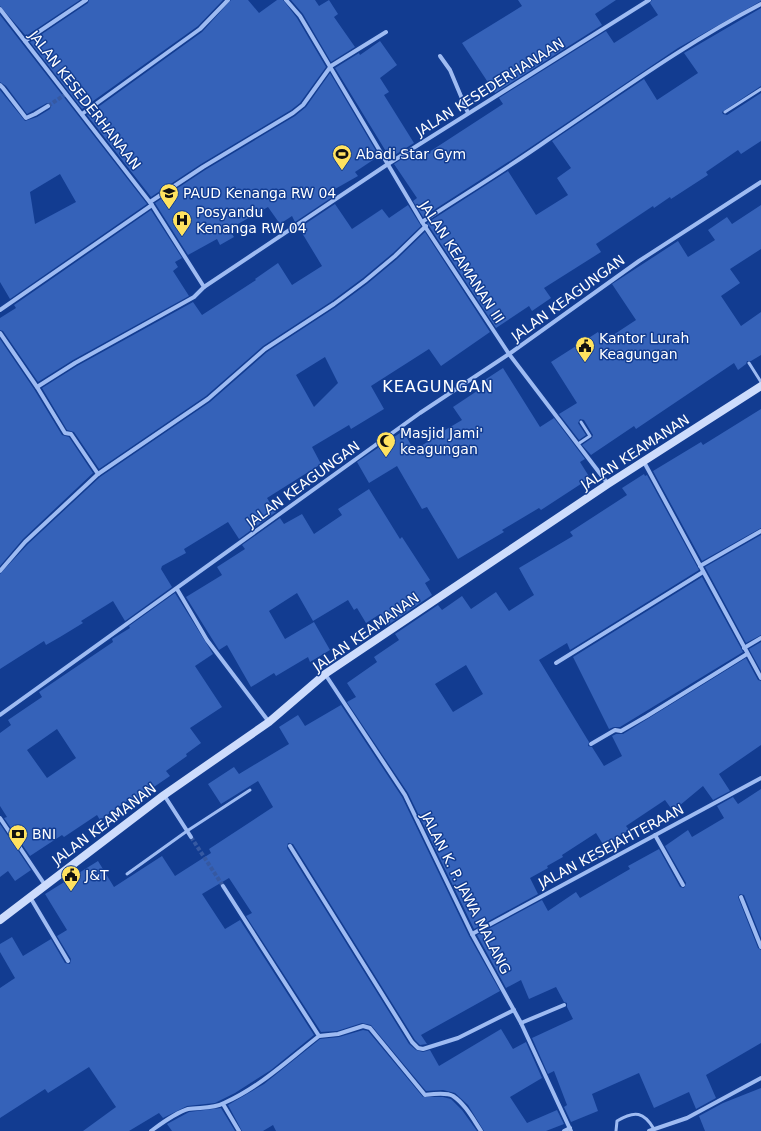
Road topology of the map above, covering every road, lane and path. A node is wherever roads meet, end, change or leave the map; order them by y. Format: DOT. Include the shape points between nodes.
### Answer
graph roads {
  1 [pos="86,0"];
  2 [pos="228,0"];
  3 [pos="286,0"];
  4 [pos="649,0"];
  5 [pos="761,4"];
  6 [pos="0,9"];
  7 [pos="386,32"];
  8 [pos="24,41"];
  9 [pos="440,56"];
  10 [pos="331,66"];
  11 [pos="0,86"];
  12 [pos="761,89"];
  13 [pos="48,106"];
  14 [pos="725,112"];
  15 [pos="468,113"];
  16 [pos="82,114"];
  17 [pos="388,164"];
  18 [pos="761,182"];
  19 [pos="151,204"];
  20 [pos="422,222"];
  21 [pos="426,226"];
  22 [pos="204,286"];
  23 [pos="0,310"];
  24 [pos="0,333"];
  25 [pos="509,354"];
  26 [pos="749,363"];
  27 [pos="761,382"];
  28 [pos="761,386"];
  29 [pos="37,387"];
  30 [pos="581,422"];
  31 [pos="578,444"];
  32 [pos="644,462"];
  33 [pos="98,474"];
  34 [pos="608,484"];
  35 [pos="761,531"];
  36 [pos="700,566"];
  37 [pos="0,571"];
  38 [pos="703,572"];
  39 [pos="177,589"];
  40 [pos="761,638"];
  41 [pos="744,648"];
  42 [pos="747,654"];
  43 [pos="556,663"];
  44 [pos="325,674"];
  45 [pos="761,678"];
  46 [pos="0,715"];
  47 [pos="269,722"];
  48 [pos="591,744"];
  49 [pos="761,778"];
  50 [pos="250,790"];
  51 [pos="164,795"];
  52 [pos="0,818"];
  53 [pos="187,831"];
  54 [pos="655,835"];
  55 [pos="191,837"];
  56 [pos="290,846"];
  57 [pos="126,874"];
  58 [pos="683,885"];
  59 [pos="45,886"];
  60 [pos="222,886"];
  61 [pos="30,897"];
  62 [pos="741,897"];
  63 [pos="0,920"];
  64 [pos="472,934"];
  65 [pos="761,947"];
  66 [pos="68,961"];
  67 [pos="564,1005"];
  68 [pos="514,1010"];
  69 [pos="521,1023"];
  70 [pos="319,1036"];
  71 [pos="761,1078"];
  72 [pos="223,1104"];
  73 [pos="571,1130"];
  74 [pos="654,1130"];
  75 [pos="151,1131"];
  76 [pos="240,1131"];
  77 [pos="481,1131"];
  78 [pos="564,1131"];
  79 [pos="616,1131"];
  80 [pos="649,1131"];
  1 -- 8 [label="street"];
  2 -- 16 [label="street" via="200,29"];
  3 -- 10 [label="street, JALAN KEAMANAN III" via="300,16"];
  4 -- 15 [label="street, JALAN KESEDERHANAAN"];
  5 -- 20 [label="street" via="719,26 636,79 549,140"];
  6 -- 8 [label="street, JALAN KESEDERHANAAN"];
  7 -- 10 [label="street"];
  8 -- 16 [label="street, JALAN KESEDERHANAAN"];
  9 -- 15 [label="street" via="450,70"];
  10 -- 17 [label="street, JALAN KEAMANAN III"];
  10 -- 19 [label="street" via="303,105 293,113 203,167"];
  11 -- 13 [label="street" via="26,118"];
  12 -- 14 [label="lane"];
  15 -- 17 [label="street, JALAN KESEDERHANAAN"];
  16 -- 19 [label="street, JALAN KESEDERHANAAN"];
  17 -- 20 [label="street, JALAN KEAMANAN III"];
  17 -- 22 [label="street, JALAN KESEDERHANAAN"];
  18 -- 25 [label="street, JALAN KEAGUNGAN" via="639,261"];
  19 -- 22 [label="street, JALAN KESEDERHANAAN"];
  19 -- 23 [label="street"];
  20 -- 21 [label="street, JALAN KEAMANAN III"];
  21 -- 25 [label="street, JALAN KEAMANAN III"];
  21 -- 33 [label="street" via="395,256 334,304 265,349 208,399"];
  22 -- 29 [label="street" via="194,297"];
  24 -- 29 [label="street"];
  25 -- 31 [label="street, JALAN KEAMANAN III"];
  25 -- 39 [label="street, JALAN KEAGUNGAN" via="359,456"];
  26 -- 27 [label="lane"];
  28 -- 32 [label="street, JALAN KEAMANAN"];
  29 -- 33 [label="street" via="65,433 71,434"];
  30 -- 31 [label="lane" via="590,436"];
  31 -- 34 [label="street, JALAN KEAMANAN III"];
  32 -- 34 [label="street, JALAN KEAMANAN"];
  32 -- 36 [label="street"];
  33 -- 37 [label="street" via="25,542"];
  34 -- 44 [label="street, JALAN KEAMANAN"];
  35 -- 36 [label="street"];
  36 -- 38 [label="street"];
  38 -- 41 [label="street"];
  38 -- 43 [label="street"];
  39 -- 46 [label="street, JALAN KEAGUNGAN"];
  39 -- 47 [label="street" via="207,640"];
  40 -- 41 [label="street"];
  41 -- 42 [label="street"];
  42 -- 45 [label="street"];
  42 -- 48 [label="street" via="621,731 614,730"];
  44 -- 47 [label="street, JALAN KEAMANAN"];
  44 -- 64 [label="street, JALAN K. P. JAWA MALANG" via="405,795"];
  47 -- 51 [label="street, JALAN KEAMANAN"];
  49 -- 54 [label="street, JALAN KESEJAHTERAAN"];
  50 -- 53 [label="lane"];
  51 -- 53 [label="street"];
  51 -- 59 [label="street, JALAN KEAMANAN"];
  52 -- 59 [label="street"];
  53 -- 55 [label="street"];
  53 -- 57 [label="lane"];
  54 -- 58 [label="street"];
  54 -- 64 [label="street, JALAN KESEJAHTERAAN"];
  56 -- 68 [label="street" via="418,1048 423,1049 458,1038"];
  59 -- 61 [label="street, JALAN KEAMANAN"];
  60 -- 70 [label="street"];
  61 -- 63 [label="street, JALAN KEAMANAN"];
  61 -- 66 [label="street"];
  62 -- 65 [label="street"];
  64 -- 68 [label="street, JALAN K. P. JAWA MALANG"];
  67 -- 69 [label="street"];
  68 -- 69 [label="street, JALAN K. P. JAWA MALANG"];
  69 -- 73 [label="street, JALAN K. P. JAWA MALANG"];
  70 -- 72 [label="street" via="262,1082"];
  70 -- 77 [label="street" via="338,1034 363,1026 370,1028 425,1095 452,1096"];
  71 -- 74 [label="street" via="687,1118"];
  72 -- 75 [label="street" via="188,1110 168,1119"];
  72 -- 76 [label="street"];
  73 -- 78 [label="street"];
  74 -- 79 [label="lane" via="646,1117 639,1114 617,1121"];
  74 -- 80 [label="street"];
}
